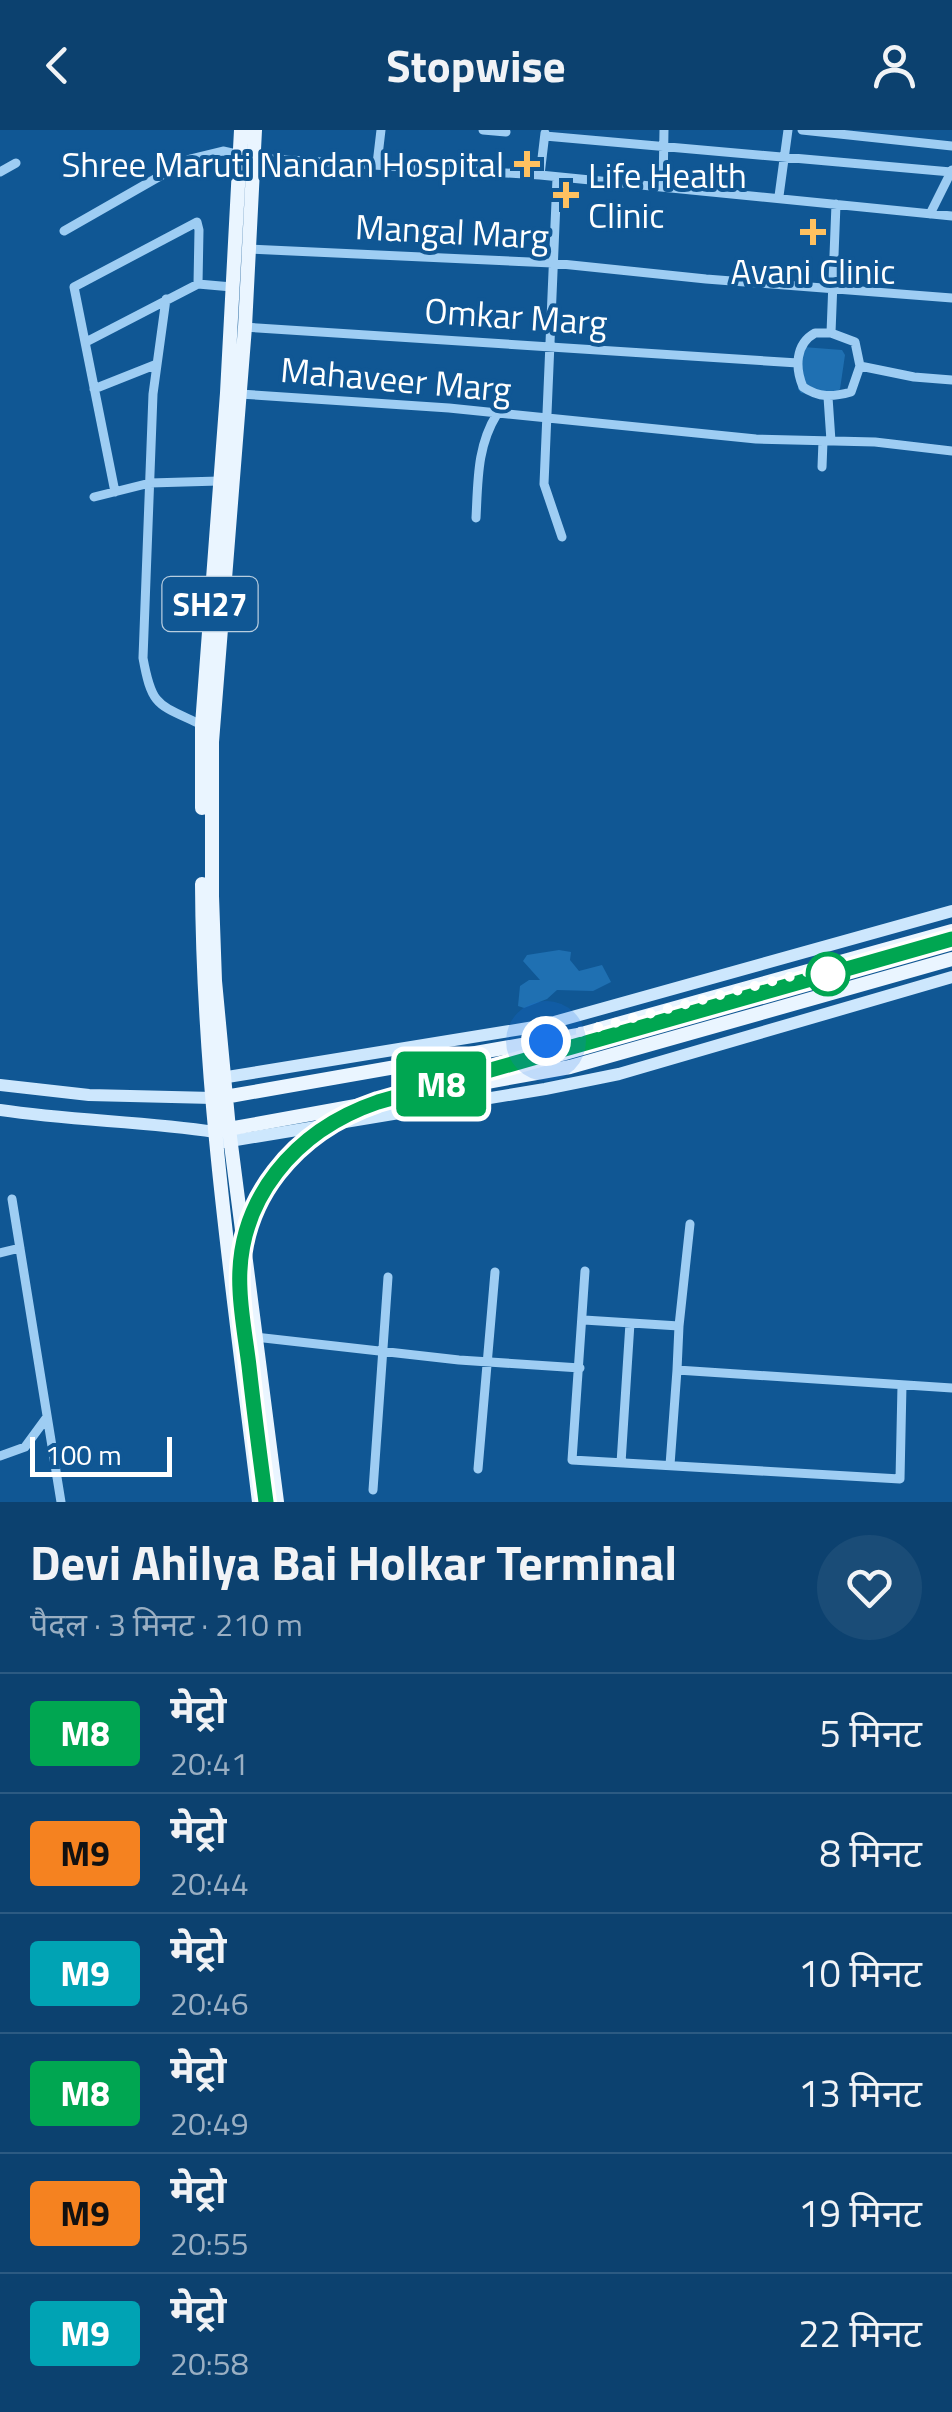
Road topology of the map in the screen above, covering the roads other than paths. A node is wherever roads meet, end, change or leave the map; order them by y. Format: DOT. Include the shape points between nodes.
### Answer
graph roads {
  1 [pos="241,130"];
  2 [pos="256,130"];
  3 [pos="380,130"];
  4 [pos="484,130"];
  5 [pos="664,130"];
  6 [pos="788,130"];
  7 [pos="802,130"];
  8 [pos="506,132"];
  9 [pos="545,133"];
  10 [pos="593,134"];
  11 [pos="663,144"];
  12 [pos="952,146"];
  13 [pos="248,156"];
  14 [pos="784,156"];
  15 [pos="16,163"];
  16 [pos="377,164"];
  17 [pos="951,171"];
  18 [pos="0,172"];
  19 [pos="540,175"];
  20 [pos="557,178"];
  21 [pos="663,187"];
  22 [pos="779,196"];
  23 [pos="836,204"];
  24 [pos="930,214"];
  25 [pos="952,216"];
  26 [pos="64,231"];
  27 [pos="248,248"];
  28 [pos="552,263"];
  29 [pos="198,284"];
  30 [pos="232,287"];
  31 [pos="831,288"];
  32 [pos="952,298"];
  33 [pos="166,299"];
  34 [pos="238,327"];
  35 [pos="831,333"];
  36 [pos="86,342"];
  37 [pos="548,346"];
  38 [pos="798,363"];
  39 [pos="157,364"];
  40 [pos="860,366"];
  41 [pos="952,380"];
  42 [pos="94,389"];
  43 [pos="240,394"];
  44 [pos="828,396"];
  45 [pos="497,414"];
  46 [pos="547,420"];
  47 [pos="827,441"];
  48 [pos="952,451"];
  49 [pos="822,467"];
  50 [pos="219,481"];
  51 [pos="150,482"];
  52 [pos="115,492"];
  53 [pos="94,497"];
  54 [pos="476,518"];
  55 [pos="562,538"];
  56 [pos="202,726"];
  57 [pos="952,911"];
  58 [pos="952,931"];
  59 [pos="952,959"];
  60 [pos="952,977"];
  61 [pos="218,1078"];
  62 [pos="0,1085"];
  63 [pos="220,1098"];
  64 [pos="0,1110"];
  65 [pos="223,1136"];
  66 [pos="12,1199"];
  67 [pos="690,1224"];
  68 [pos="242,1236"];
  69 [pos="20,1248"];
  70 [pos="227,1250"];
  71 [pos="0,1253"];
  72 [pos="586,1271"];
  73 [pos="495,1272"];
  74 [pos="388,1276"];
  75 [pos="584,1320"];
  76 [pos="630,1323"];
  77 [pos="679,1326"];
  78 [pos="256,1338"];
  79 [pos="385,1352"];
  80 [pos="486,1362"];
  81 [pos="580,1368"];
  82 [pos="677,1370"];
  83 [pos="902,1384"];
  84 [pos="952,1388"];
  85 [pos="48,1417"];
  86 [pos="0,1456"];
  87 [pos="622,1463"];
  88 [pos="670,1465"];
  89 [pos="478,1469"];
  90 [pos="373,1490"];
  91 [pos="62,1502"];
  92 [pos="259,1502"];
  93 [pos="277,1502"];
  1 -- 13 [label="main road, SH27"];
  2 -- 13 [label="main road, SH27"];
  3 -- 16 [label="street"];
  4 -- 8 [label="street"];
  5 -- 11 [label="street"];
  6 -- 14 [label="street"];
  7 -- 12 [label="street"];
  9 -- 10 [label="street"];
  9 -- 19 [label="street"];
  10 -- 11 [label="street"];
  11 -- 14 [label="street"];
  11 -- 21 [label="street"];
  13 -- 16 [label="street"];
  13 -- 26 [label="street" via="223,151 182,162"];
  13 -- 27 [label="main road, SH27"];
  13 -- 30 [label="main road, SH27"];
  14 -- 17 [label="street"];
  14 -- 22 [label="street"];
  15 -- 18 [label="street"];
  16 -- 19 [label="street"];
  17 -- 24 [label="street"];
  19 -- 20 [label="street"];
  20 -- 21 [label="street"];
  20 -- 28 [label="street"];
  21 -- 22 [label="street"];
  22 -- 23 [label="street"];
  23 -- 24 [label="street"];
  23 -- 31 [label="street"];
  24 -- 25 [label="street"];
  27 -- 28 [label="street, Mangal Marg"];
  27 -- 34 [label="main road, SH27"];
  28 -- 31 [label="street, Mangal Marg"];
  28 -- 37 [label="street"];
  29 -- 30 [label="street"];
  29 -- 33 [label="street"];
  29 -- 36 [label="street" via="197,222 74,287"];
  30 -- 34 [label="main road, SH27"];
  31 -- 32 [label="street, Mangal Marg"];
  31 -- 35 [label="street"];
  33 -- 36 [label="street"];
  33 -- 39 [label="street"];
  34 -- 37 [label="street, Omkar Marg"];
  34 -- 43 [label="main road, SH27"];
  34 -- 50 [label="main road, SH27"];
  35 -- 38 [label="street" via="806,338"];
  35 -- 40 [label="street" via="855,342"];
  36 -- 42 [label="street"];
  37 -- 38 [label="street, Omkar Marg"];
  37 -- 46 [label="street"];
  38 -- 44 [label="street" via="804,387"];
  39 -- 42 [label="street"];
  39 -- 51 [label="street"];
  40 -- 41 [label="street"];
  40 -- 44 [label="street" via="851,392"];
  42 -- 52 [label="street"];
  43 -- 45 [label="street, Mahaveer Marg"];
  43 -- 61 [label="main road, SH27" via="212,742"];
  44 -- 47 [label="street"];
  45 -- 46 [label="street, Mahaveer Marg"];
  45 -- 54 [label="street" via="480,452"];
  46 -- 47 [label="street, Mahaveer Marg"];
  46 -- 55 [label="street" via="544,484"];
  47 -- 48 [label="street, Mahaveer Marg"];
  47 -- 49 [label="street"];
  50 -- 51 [label="street"];
  50 -- 56 [label="main road, SH27"];
  51 -- 52 [label="street"];
  51 -- 56 [label="street" via="143,658 149,691 160,705"];
  52 -- 53 [label="street"];
  56 -- 61 [label="main road, SH27" via="202,951"];
  57 -- 61 [label="street" via="580,1017"];
  58 -- 63 [label="main road" via="578,1035"];
  59 -- 65 [label="main road" via="570,1067"];
  60 -- 65 [label="street" via="601,1078"];
  61 -- 63 [label="main road, SH27"];
  62 -- 63 [label="street" via="89,1096"];
  63 -- 65 [label="main road, SH27"];
  64 -- 65 [label="street"];
  65 -- 68 [label="main road"];
  65 -- 70 [label="main road"];
  66 -- 69 [label="street"];
  67 -- 77 [label="street"];
  68 -- 70 [label="main road"];
  68 -- 78 [label="main road"];
  69 -- 71 [label="street"];
  69 -- 85 [label="street"];
  70 -- 92 [label="main road"];
  72 -- 75 [label="street"];
  73 -- 80 [label="street"];
  74 -- 79 [label="street"];
  75 -- 76 [label="street"];
  75 -- 81 [label="street"];
  76 -- 77 [label="street"];
  76 -- 87 [label="street"];
  77 -- 82 [label="street"];
  78 -- 79 [label="street"];
  78 -- 93 [label="main road"];
  79 -- 80 [label="street"];
  79 -- 90 [label="street"];
  80 -- 81 [label="street"];
  80 -- 89 [label="street"];
  81 -- 87 [label="street" via="572,1460"];
  82 -- 83 [label="street"];
  82 -- 88 [label="street"];
  83 -- 84 [label="street"];
  83 -- 88 [label="street" via="900,1478"];
  85 -- 86 [label="street" via="25,1447"];
  85 -- 91 [label="street"];
  87 -- 88 [label="street"];
}
